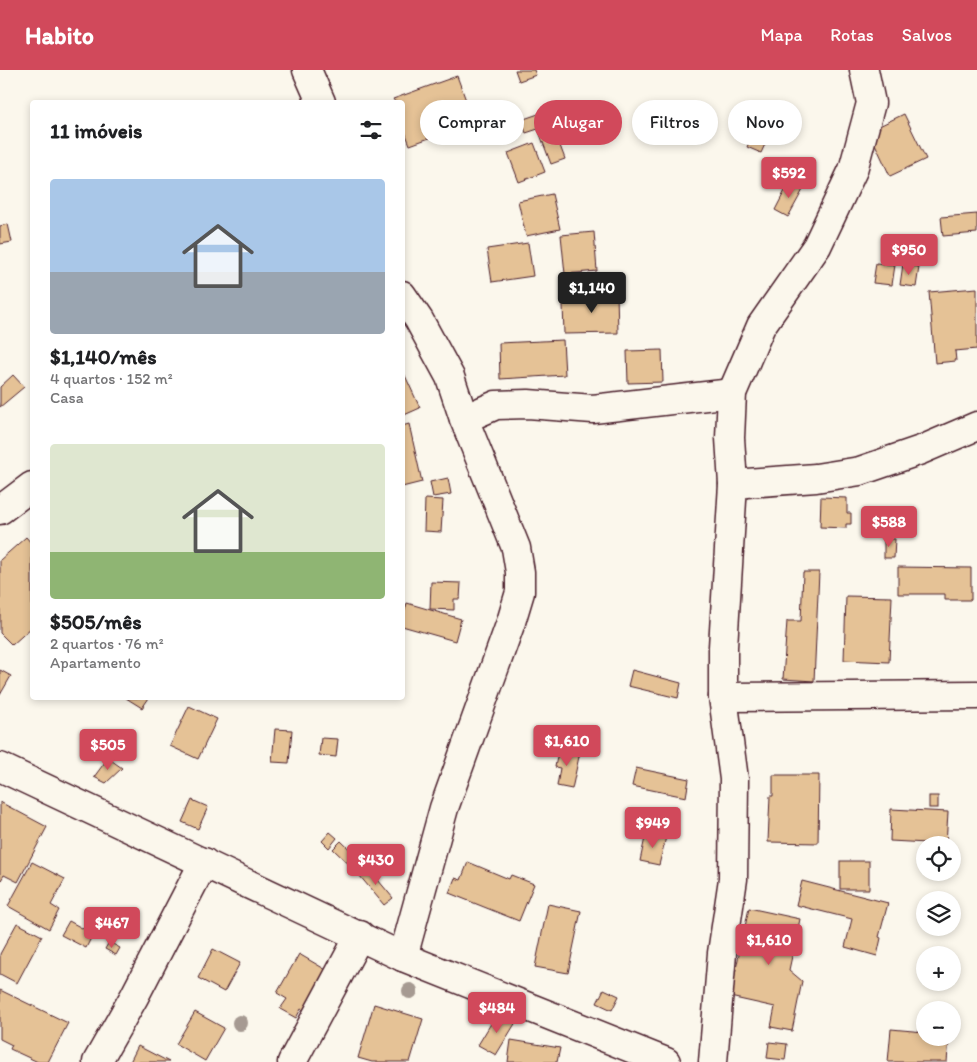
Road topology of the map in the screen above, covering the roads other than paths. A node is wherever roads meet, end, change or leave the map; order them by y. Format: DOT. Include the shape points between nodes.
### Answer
graph roads {
  1 [pos="307,70"];
  2 [pos="864,70"];
  3 [pos="320,100"];
  4 [pos="405,299"];
  5 [pos="732,392"];
  6 [pos="464,419"];
  7 [pos="977,426"];
  8 [pos="733,484"];
  9 [pos="30,488"];
  10 [pos="0,510"];
  11 [pos="977,694"];
  12 [pos="723,697"];
  13 [pos="0,767"];
  14 [pos="204,862"];
  15 [pos="360,935"];
  16 [pos="403,957"];
  17 [pos="97,1062"];
  18 [pos="292,1062"];
  19 [pos="666,1062"];
  20 [pos="713,1062"];
  1 -- 3 [label="street"];
  2 -- 5 [label="street" via="871,104 853,170 817,246 761,326"];
  4 -- 6 [label="street" via="450,377"];
  5 -- 6 [label="street" via="593,409 496,405"];
  5 -- 8 [label="street"];
  6 -- 16 [label="street" via="516,548 520,592 496,668 444,808"];
  7 -- 8 [label="street" via="860,471"];
  8 -- 12 [label="street"];
  9 -- 10 [label="street"];
  11 -- 12 [label="street"];
  12 -- 20 [label="street" via="734,778 733,879 722,953"];
  13 -- 14 [label="street"];
  14 -- 15 [label="street"];
  14 -- 17 [label="street"];
  15 -- 16 [label="street"];
  15 -- 18 [label="street"];
  16 -- 19 [label="street"];
}
